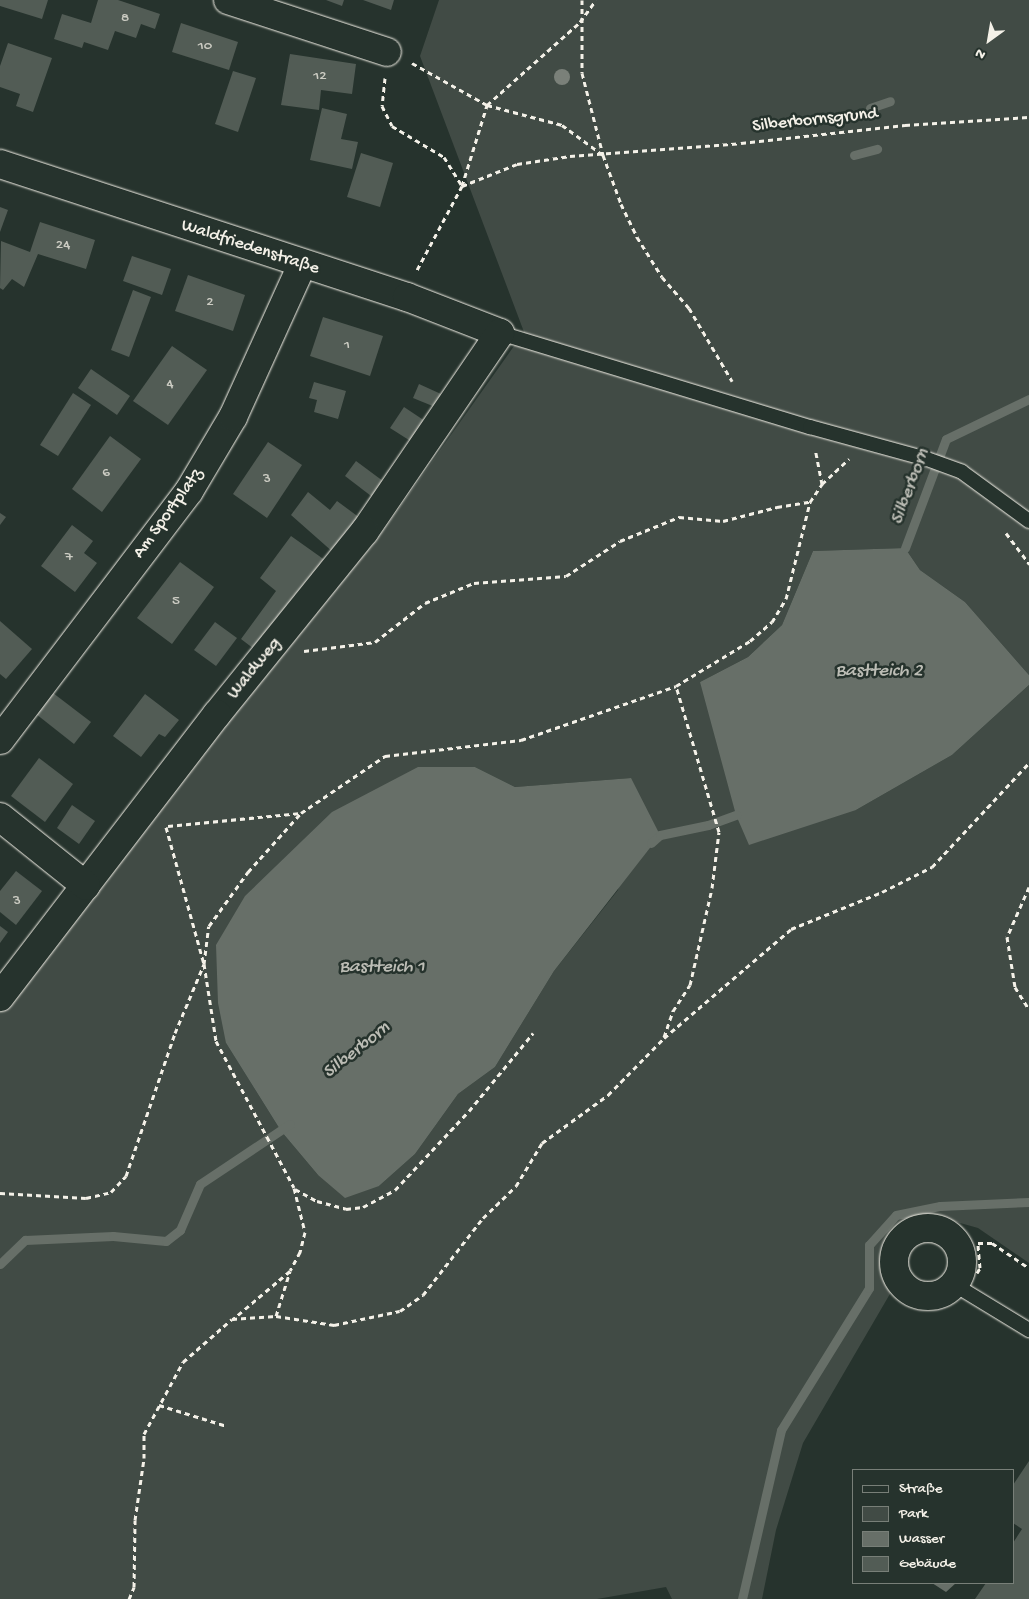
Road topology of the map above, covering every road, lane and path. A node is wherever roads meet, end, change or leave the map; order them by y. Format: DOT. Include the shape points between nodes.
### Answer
graph roads {
  1 [pos="228,0"];
  2 [pos="582,0"];
  3 [pos="596,0"];
  4 [pos="580,22"];
  5 [pos="387,52"];
  6 [pos="487,105"];
  7 [pos="1029,117"];
  8 [pos="603,155"];
  9 [pos="0,164"];
  10 [pos="462,186"];
  11 [pos="302,265"];
  12 [pos="407,297"];
  13 [pos="500,333"];
  14 [pos="745,406"];
  15 [pos="810,427"];
  16 [pos="865,444"];
  17 [pos="822,484"];
  18 [pos="810,502"];
  19 [pos="1029,521"];
  20 [pos="266,656"];
  21 [pos="676,686"];
  22 [pos="0,740"];
  23 [pos="1029,763"];
  24 [pos="161,788"];
  25 [pos="301,813"];
  26 [pos="0,817"];
  27 [pos="166,826"];
  28 [pos="122,837"];
  29 [pos="86,886"];
  30 [pos="1029,887"];
  31 [pos="204,964"];
  32 [pos="0,997"];
  33 [pos="1029,1009"];
  34 [pos="533,1033"];
  35 [pos="664,1038"];
  36 [pos="294,1188"];
  37 [pos="0,1193"];
  38 [pos="1029,1268"];
  39 [pos="290,1271"];
  40 [pos="961,1288"];
  41 [pos="276,1316"];
  42 [pos="232,1319"];
  43 [pos="1029,1330"];
  44 [pos="159,1405"];
  45 [pos="227,1426"];
  46 [pos="129,1599"];
  1 -- 5 [label="street"];
  2 -- 4 [label="path"];
  3 -- 4 [label="path"];
  4 -- 6 [label="path"];
  4 -- 8 [label="path" via="582,73"];
  5 -- 6 [label="path" via="402,57"];
  5 -- 10 [label="path" via="382,106 392,126 444,156"];
  6 -- 8 [label="path" via="562,125"];
  6 -- 10 [label="path"];
  7 -- 8 [label="path, Silberbornsgrund" via="905,125"];
  8 -- 10 [label="path, Silberbornsgrund" via="517,164"];
  8 -- 14 [label="path" via="637,237 715,346"];
  9 -- 11 [label="street, Waldfriedenstraße"];
  10 -- 12 [label="path" via="425,251"];
  11 -- 12 [label="street, Waldfriedenstraße"];
  11 -- 22 [label="street, Am Sportplatz" via="233,417 189,491"];
  12 -- 13 [label="street, Waldfriedenstraße"];
  13 -- 14 [label="lane"];
  13 -- 20 [label="street, Waldweg" via="364,532"];
  14 -- 15 [label="lane"];
  15 -- 16 [label="lane"];
  15 -- 17 [label="path"];
  16 -- 17 [label="path"];
  16 -- 19 [label="lane" via="927,459 956,470"];
  17 -- 18 [label="path"];
  18 -- 20 [label="path" via="723,521 679,517 620,541 566,576 474,584 433,600 375,642"];
  18 -- 21 [label="path" via="786,599 772,622 750,641"];
  20 -- 24 [label="street, Waldweg"];
  21 -- 25 [label="path" via="521,740 385,756"];
  21 -- 35 [label="path" via="719,832 712,888 690,985 673,1011"];
  23 -- 35 [label="path" via="932,867 882,892 791,929"];
  24 -- 27 [label="path"];
  24 -- 28 [label="street, Waldweg"];
  25 -- 27 [label="path"];
  25 -- 31 [label="path" via="248,872 209,926"];
  26 -- 29 [label="street"];
  27 -- 28 [label="path"];
  27 -- 31 [label="path"];
  28 -- 29 [label="street, Waldweg"];
  29 -- 32 [label="street, Waldweg"];
  30 -- 33 [label="path" via="1007,937 1015,987"];
  31 -- 36 [label="path" via="216,1041"];
  31 -- 37 [label="path" via="174,1033 126,1176 111,1192 86,1198"];
  34 -- 36 [label="path" via="469,1111 395,1190 363,1208 346,1209 316,1201"];
  35 -- 41 [label="path" via="608,1095 542,1143 516,1186 483,1218 423,1295 400,1310 334,1325"];
  36 -- 39 [label="path" via="305,1232 300,1252"];
  38 -- 40 [label="path" via="992,1243 978,1243 980,1268"];
  39 -- 41 [label="path"];
  39 -- 42 [label="path"];
  40 -- 43 [label="lane"];
  41 -- 42 [label="path"];
  42 -- 44 [label="path" via="183,1362"];
  44 -- 45 [label="path"];
  44 -- 46 [label="path" via="144,1434 135,1520 134,1587"];
}
